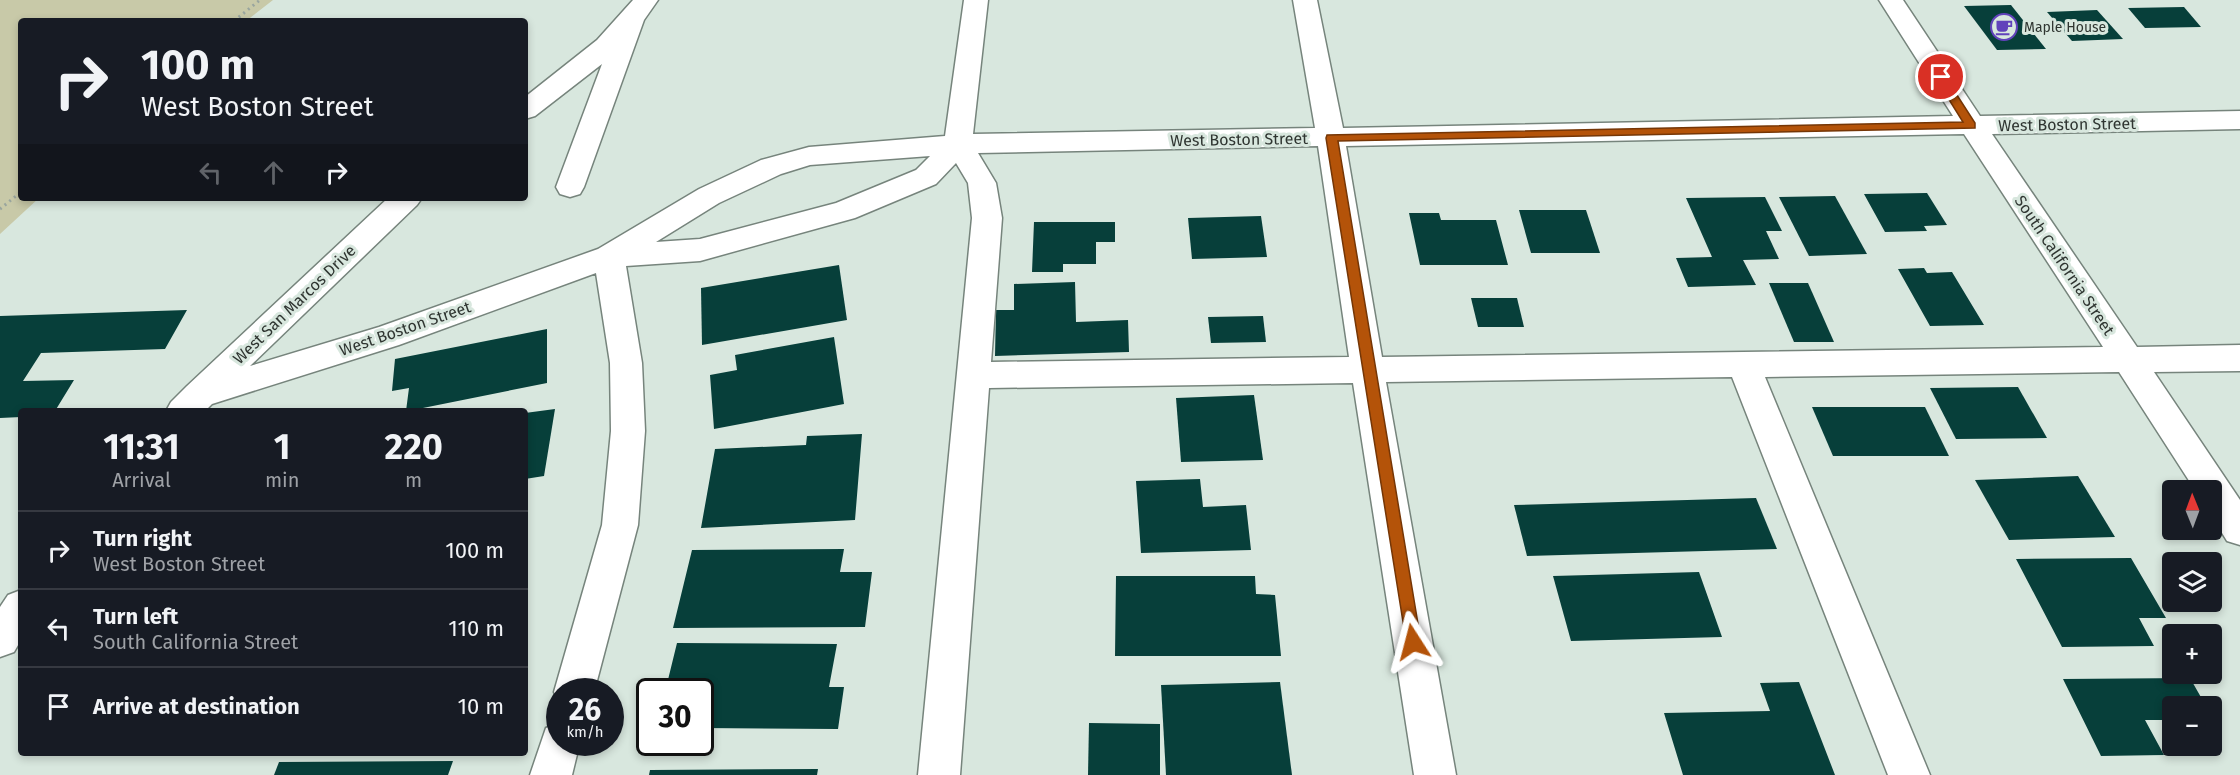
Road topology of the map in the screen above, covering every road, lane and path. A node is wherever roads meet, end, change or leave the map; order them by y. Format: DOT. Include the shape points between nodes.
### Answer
graph roads {
  1 [pos="260,0"];
  2 [pos="976,0"];
  3 [pos="1305,0"];
  4 [pos="1892,0"];
  5 [pos="638,10"];
  6 [pos="238,18"];
  7 [pos="528,108"];
  8 [pos="2240,120"];
  9 [pos="1971,126"];
  10 [pos="1331,138"];
  11 [pos="958,144"];
  12 [pos="570,187"];
  13 [pos="18,194"];
  14 [pos="403,201"];
  15 [pos="0,209"];
  16 [pos="609,257"];
  17 [pos="2240,358"];
  18 [pos="2129,360"];
  19 [pos="1744,366"];
  20 [pos="1368,372"];
  21 [pos="973,375"];
  22 [pos="191,403"];
  23 [pos="2240,530"];
  24 [pos="18,612"];
  25 [pos="0,640"];
  26 [pos="578,678"];
  27 [pos="556,756"];
  28 [pos="551,775"];
  29 [pos="939,775"];
  30 [pos="1435,775"];
  31 [pos="1909,775"];
  1 -- 6 [label="path"];
  2 -- 11 [label="street"];
  3 -- 10 [label="street"];
  4 -- 9 [label="street, South California Street"];
  5 -- 7 [label="street" via="566,81"];
  5 -- 12 [label="street"];
  8 -- 9 [label="street, West Boston Street"];
  9 -- 10 [label="street, West Boston Street"];
  9 -- 18 [label="street, South California Street"];
  10 -- 11 [label="street, West Boston Street"];
  10 -- 20 [label="street"];
  11 -- 16 [label="street, West Boston Street" via="809,156 771,167 709,196"];
  11 -- 16 [label="street, West Boston Street" via="926,177 845,211 700,250"];
  11 -- 21 [label="street" via="982,183 987,218"];
  13 -- 15 [label="path"];
  14 -- 22 [label="street, West San Marcos Drive"];
  16 -- 22 [label="street, West Boston Street"];
  16 -- 26 [label="street" via="626,363 627,443 620,525"];
  17 -- 18 [label="street"];
  18 -- 19 [label="street"];
  18 -- 23 [label="street, South California Street"];
  19 -- 20 [label="street"];
  19 -- 31 [label="street"];
  20 -- 21 [label="street"];
  20 -- 30 [label="street"];
  21 -- 29 [label="street"];
  24 -- 25 [label="street"];
  27 -- 28 [label="street"];
}
